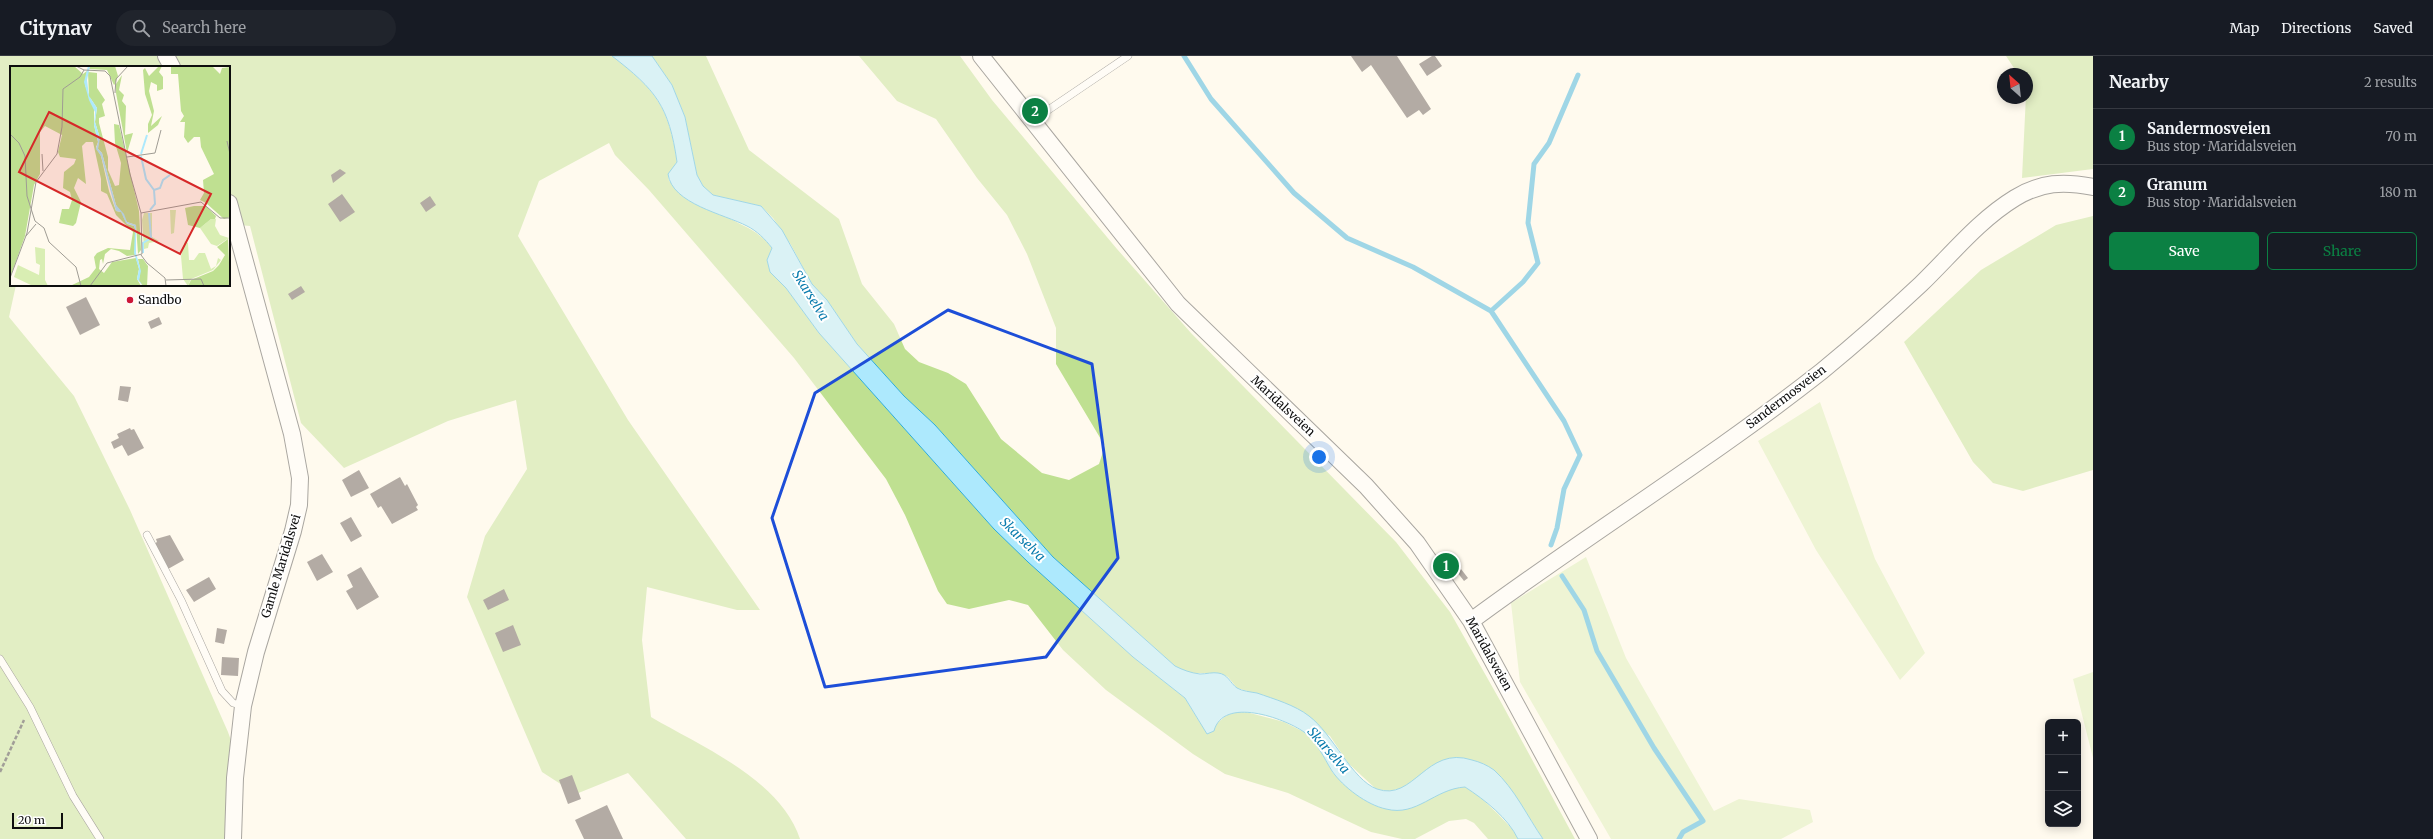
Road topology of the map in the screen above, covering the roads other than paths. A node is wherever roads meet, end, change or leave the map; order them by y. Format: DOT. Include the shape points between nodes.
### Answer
graph roads {
  1 [pos="166,56"];
  2 [pos="982,56"];
  3 [pos="1128,56"];
  4 [pos="171,66"];
  5 [pos="1032,121"];
  6 [pos="2093,186"];
  7 [pos="230,207"];
  8 [pos="147,536"];
  9 [pos="1471,621"];
  10 [pos="0,659"];
  11 [pos="243,706"];
  12 [pos="100,839"];
  13 [pos="233,839"];
  14 [pos="1589,839"];
  1 -- 4 [label="street"];
  2 -- 5 [label="street, Maridalsveien"];
  3 -- 5 [label="lane"];
  5 -- 9 [label="street, Maridalsveien" via="1178,304 1348,468 1402,524"];
  6 -- 9 [label="street, Sandermosveien" via="2052,183 2037,187 1997,210 1868,332 1805,384"];
  7 -- 11 [label="street, Gamle Maridalsvei" via="292,434 300,484 299,505 293,531 266,616"];
  8 -- 11 [label="lane" via="181,600 222,691 233,703"];
  9 -- 14 [label="street, Maridalsveien"];
  10 -- 12 [label="lane" via="30,707 73,796"];
  11 -- 13 [label="street, Gamle Maridalsvei" via="235,778"];
}
